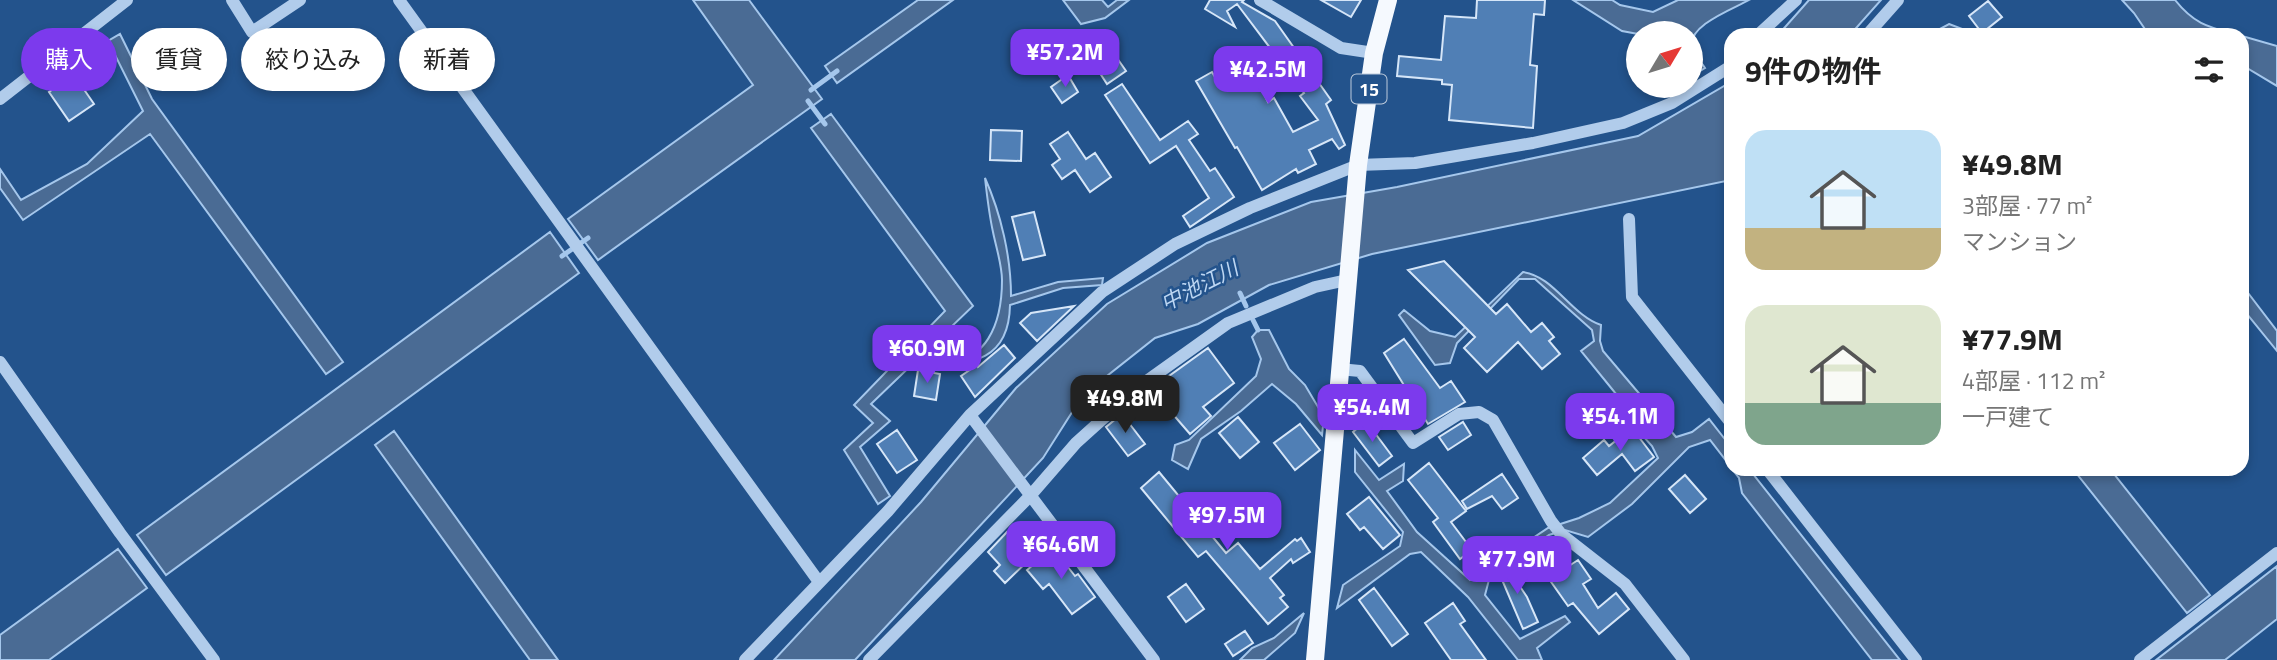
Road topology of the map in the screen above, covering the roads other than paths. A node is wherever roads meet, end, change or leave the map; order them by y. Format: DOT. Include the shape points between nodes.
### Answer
graph roads {
  1 [pos="127,0"];
  2 [pos="232,0"];
  3 [pos="300,0"];
  4 [pos="399,0"];
  5 [pos="1259,0"];
  6 [pos="1388,0"];
  7 [pos="1796,0"];
  8 [pos="1898,0"];
  9 [pos="1766,28"];
  10 [pos="1873,28"];
  11 [pos="1374,53"];
  12 [pos="1724,70"];
  13 [pos="0,99"];
  14 [pos="1357,172"];
  15 [pos="1629,219"];
  16 [pos="1348,275"];
  17 [pos="0,362"];
  18 [pos="1339,369"];
  19 [pos="1724,414"];
  20 [pos="971,417"];
  21 [pos="1772,476"];
  22 [pos="1030,496"];
  23 [pos="2277,553"];
  24 [pos="819,582"];
  25 [pos="214,660"];
  26 [pos="745,660"];
  27 [pos="869,660"];
  28 [pos="1154,660"];
  29 [pos="1315,660"];
  30 [pos="1684,660"];
  31 [pos="1916,660"];
  32 [pos="2140,660"];
  1 -- 13 [label="street"];
  2 -- 3 [label="street" via="252,32"];
  4 -- 24 [label="street"];
  5 -- 11 [label="street" via="1341,48"];
  6 -- 11 [label="main road, 15"];
  7 -- 9 [label="street"];
  8 -- 10 [label="street"];
  11 -- 14 [label="main road, 15"];
  12 -- 14 [label="street" via="1672,103 1623,123"];
  14 -- 16 [label="main road, 15"];
  14 -- 20 [label="street" via="1250,208 1175,244 1102,292"];
  15 -- 19 [label="street" via="1632,296"];
  16 -- 18 [label="main road, 15"];
  16 -- 22 [label="street" via="1228,323 1138,388 1076,443"];
  17 -- 25 [label="street"];
  18 -- 29 [label="main road, 15"];
  18 -- 30 [label="street" via="1360,371 1413,443 1459,414 1479,412 1493,420 1561,534 1625,584"];
  20 -- 22 [label="street"];
  20 -- 24 [label="street"];
  21 -- 31 [label="street"];
  22 -- 27 [label="street"];
  22 -- 28 [label="street"];
  23 -- 32 [label="street"];
  24 -- 26 [label="street"];
}
